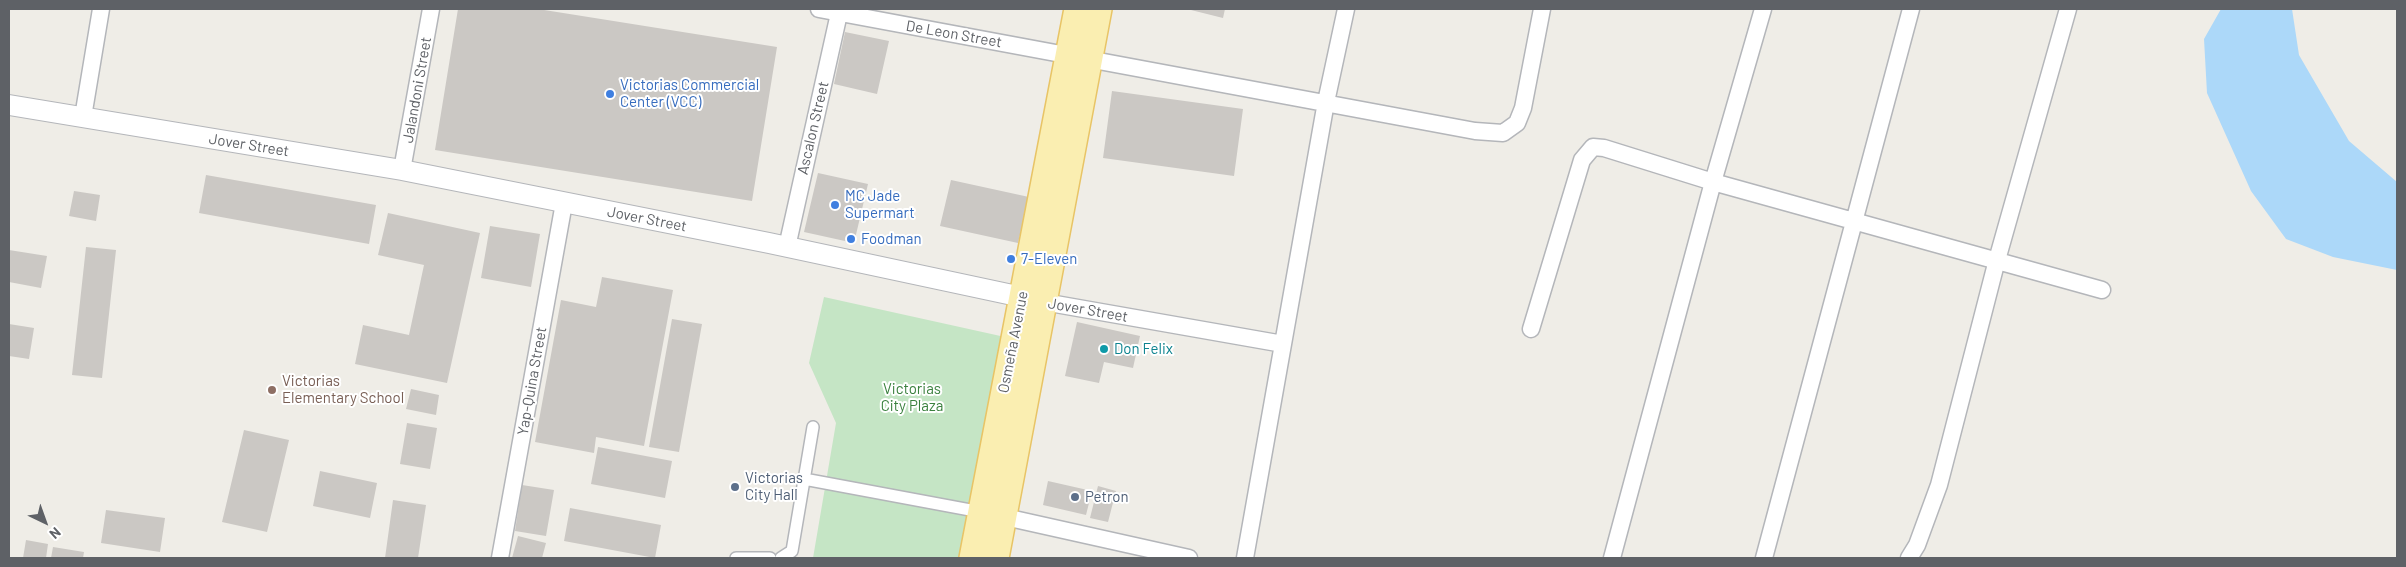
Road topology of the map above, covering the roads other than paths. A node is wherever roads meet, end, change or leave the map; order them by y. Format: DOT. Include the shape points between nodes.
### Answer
graph roads {
  1 [pos="101,9"];
  2 [pos="431,9"];
  3 [pos="819,9"];
  4 [pos="1077,9"];
  5 [pos="1099,9"];
  6 [pos="1346,9"];
  7 [pos="1542,9"];
  8 [pos="1763,9"];
  9 [pos="1911,9"];
  10 [pos="2068,9"];
  11 [pos="839,11"];
  12 [pos="1078,56"];
  13 [pos="1326,102"];
  14 [pos="9,105"];
  15 [pos="83,117"];
  16 [pos="402,170"];
  17 [pos="1713,182"];
  18 [pos="564,203"];
  19 [pos="1854,221"];
  20 [pos="787,247"];
  21 [pos="1998,260"];
  22 [pos="2102,290"];
  23 [pos="1033,300"];
  24 [pos="1531,329"];
  25 [pos="1283,344"];
  26 [pos="813,427"];
  27 [pos="804,479"];
  28 [pos="992,514"];
  29 [pos="500,558"];
  30 [pos="736,558"];
  31 [pos="770,558"];
  32 [pos="780,558"];
  33 [pos="972,558"];
  34 [pos="996,558"];
  35 [pos="1189,558"];
  36 [pos="1245,558"];
  37 [pos="1612,558"];
  38 [pos="1764,558"];
  39 [pos="1909,558"];
  1 -- 15 [label="street"];
  2 -- 16 [label="street, Jalandoni Street"];
  3 -- 11 [label="street, De Leon Street"];
  4 -- 12 [label="main road, Osmeña Avenue"];
  5 -- 12 [label="main road, Osmeña Avenue"];
  6 -- 13 [label="street"];
  7 -- 13 [label="street, De Leon Street" via="1523,108 1517,123 1503,133 1475,131"];
  8 -- 17 [label="street"];
  9 -- 19 [label="street"];
  10 -- 21 [label="street"];
  11 -- 12 [label="street, De Leon Street"];
  11 -- 20 [label="street, Ascalon Street"];
  12 -- 13 [label="street, De Leon Street"];
  12 -- 23 [label="main road, Osmeña Avenue"];
  13 -- 25 [label="street"];
  14 -- 15 [label="street, Jover Street"];
  15 -- 16 [label="street, Jover Street"];
  16 -- 18 [label="street, Jover Street"];
  17 -- 19 [label="street"];
  17 -- 24 [label="street" via="1593,147 1582,160"];
  17 -- 37 [label="street"];
  18 -- 20 [label="street, Jover Street"];
  18 -- 29 [label="street, Yap-Quina Street"];
  19 -- 21 [label="street"];
  19 -- 38 [label="street"];
  20 -- 23 [label="street, Jover Street"];
  21 -- 22 [label="street"];
  21 -- 39 [label="street" via="1939,485"];
  23 -- 25 [label="street, Jover Street"];
  23 -- 28 [label="main road, Osmeña Avenue"];
  25 -- 36 [label="street"];
  26 -- 27 [label="street"];
  27 -- 28 [label="street"];
  27 -- 32 [label="street" via="792,551"];
  28 -- 33 [label="main road, Osmeña Avenue"];
  28 -- 34 [label="main road, Osmeña Avenue"];
  28 -- 35 [label="street"];
  30 -- 31 [label="street"];
}
